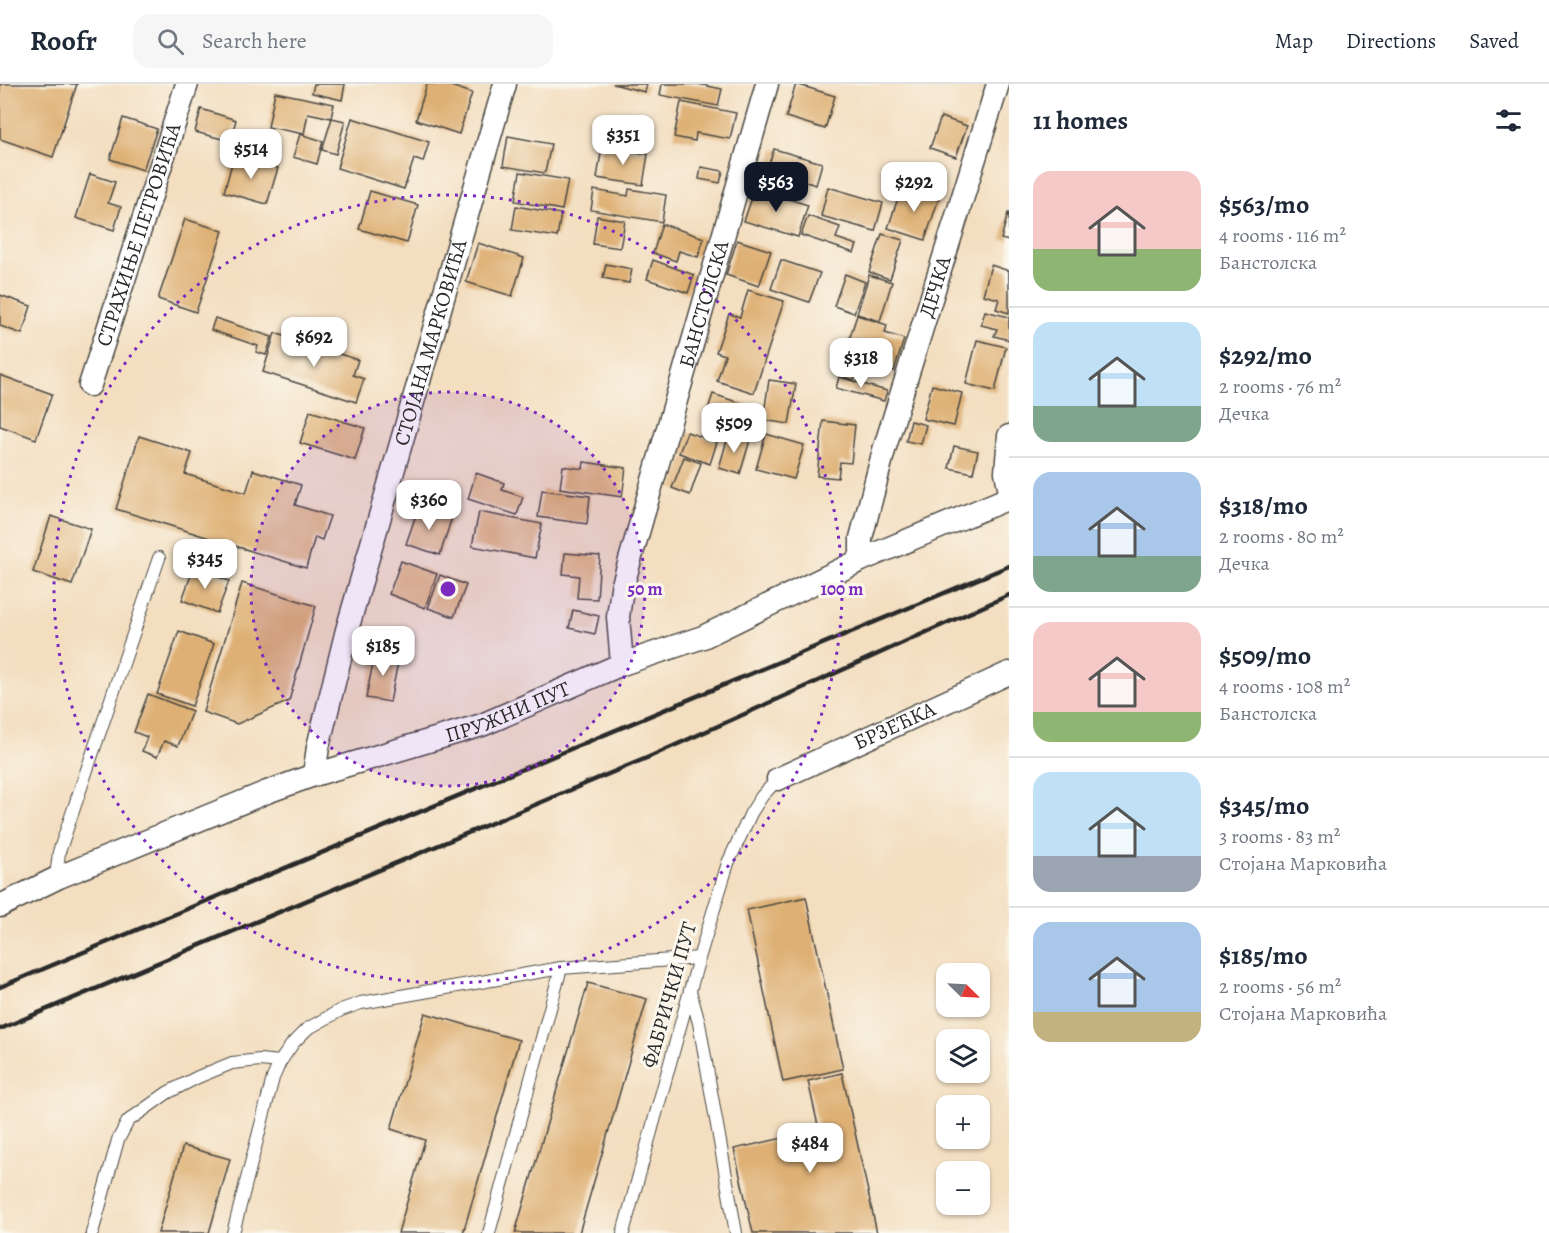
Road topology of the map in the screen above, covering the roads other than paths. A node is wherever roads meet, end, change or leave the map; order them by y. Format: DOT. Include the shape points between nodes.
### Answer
graph roads {
  1 [pos="187,84"];
  2 [pos="505,84"];
  3 [pos="767,84"];
  4 [pos="998,84"];
  5 [pos="90,385"];
  6 [pos="1009,436"];
  7 [pos="1009,487"];
  8 [pos="1009,498"];
  9 [pos="159,558"];
  10 [pos="861,560"];
  11 [pos="622,664"];
  12 [pos="1009,673"];
  13 [pos="314,775"];
  14 [pos="778,779"];
  15 [pos="59,878"];
  16 [pos="0,906"];
  17 [pos="699,958"];
  18 [pos="561,968"];
  19 [pos="690,990"];
  20 [pos="280,1062"];
  21 [pos="92,1233"];
  22 [pos="233,1233"];
  23 [pos="489,1233"];
  24 [pos="623,1233"];
  25 [pos="736,1233"];
  1 -- 5 [label="street, СТРАХИЊЕ ПЕТРОВИЋА"];
  2 -- 13 [label="street, СТОЈАНА МАРКОВИЋА" via="346,630"];
  3 -- 11 [label="street, БАНСТОЛСКА" via="622,588 618,617"];
  4 -- 10 [label="street, ДЕЧКА" via="884,450 861,538"];
  6 -- 7 [label="street"];
  8 -- 10 [label="street, ПРУЖНИ ПУТ"];
  9 -- 15 [label="lane" via="59,852"];
  10 -- 11 [label="street, ПРУЖНИ ПУТ" via="703,637"];
  11 -- 13 [label="street, ПРУЖНИ ПУТ" via="482,725"];
  12 -- 14 [label="street, БРЗЕЋКА"];
  13 -- 15 [label="street, ПРУЖНИ ПУТ"];
  14 -- 17 [label="lane, ФАБРИЧКИ ПУТ" via="751,813 728,863"];
  15 -- 16 [label="street, ПРУЖНИ ПУТ"];
  17 -- 18 [label="lane"];
  17 -- 19 [label="lane, ФАБРИЧКИ ПУТ"];
  18 -- 20 [label="lane" via="341,1010 307,1029"];
  18 -- 23 [label="lane"];
  19 -- 24 [label="lane, ФАБРИЧКИ ПУТ"];
  19 -- 25 [label="lane"];
  20 -- 21 [label="lane" via="232,1063 167,1093 128,1121 118,1140"];
  20 -- 22 [label="lane"];
}
